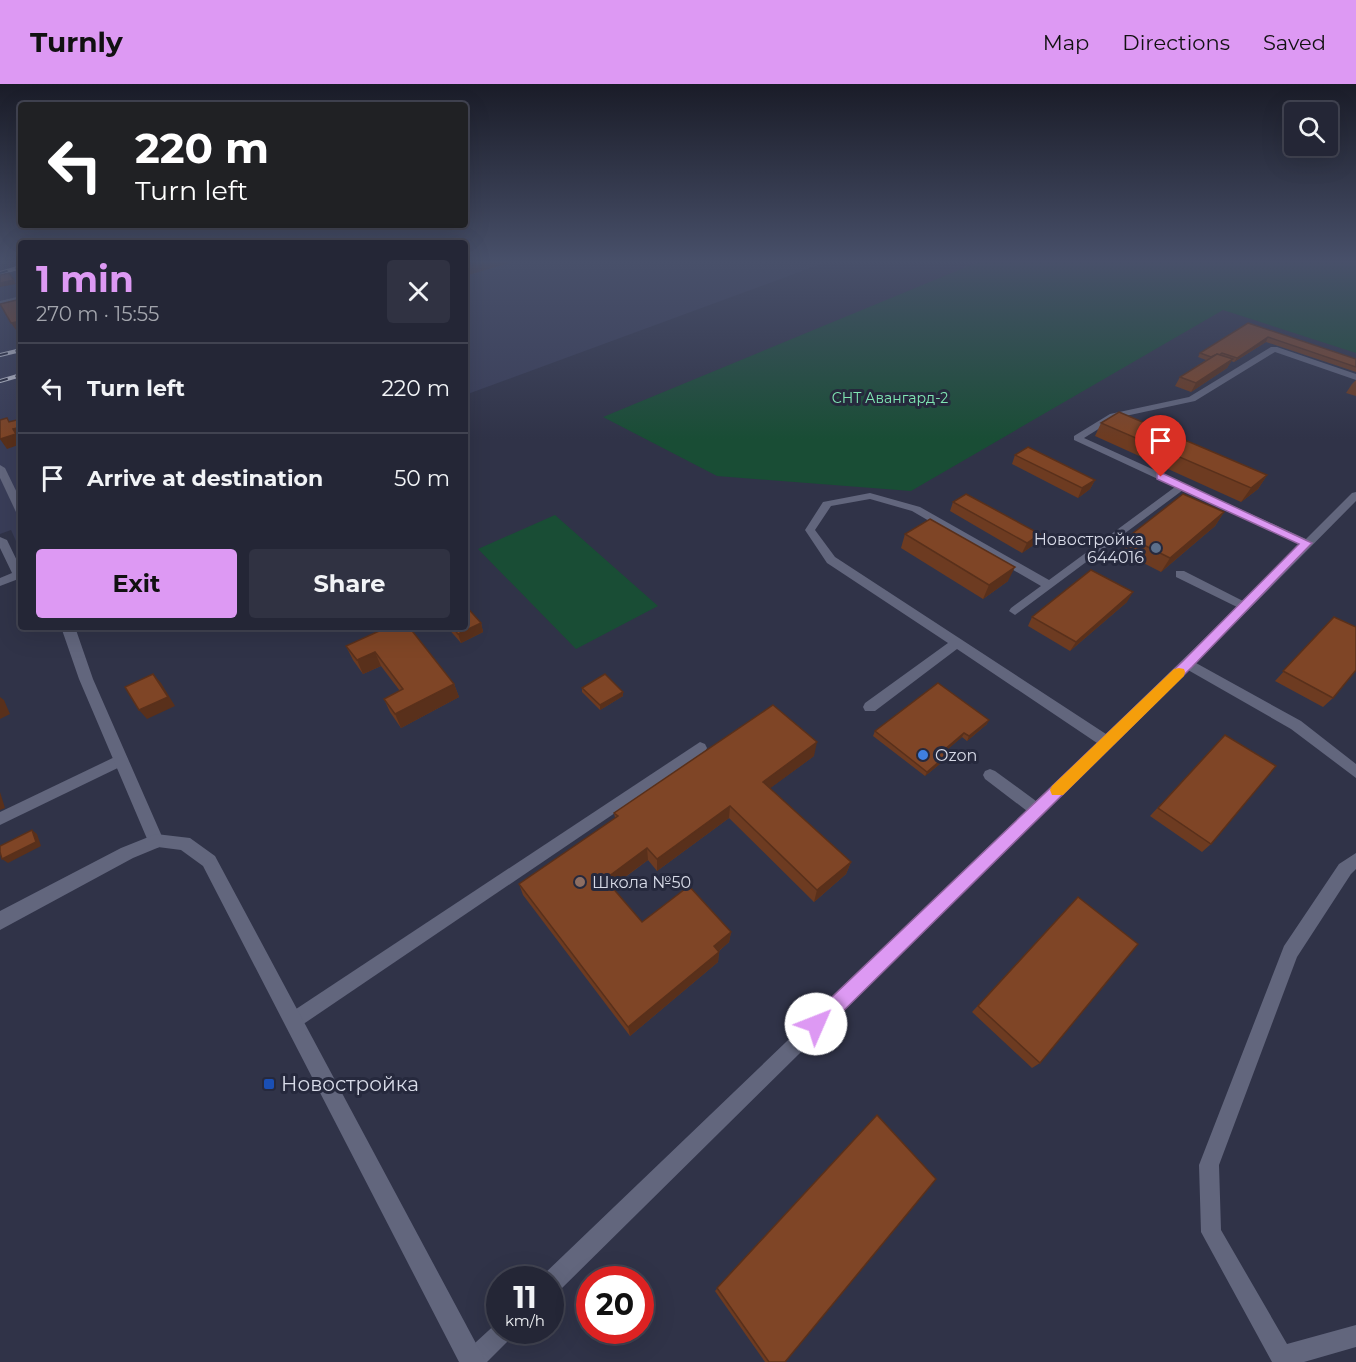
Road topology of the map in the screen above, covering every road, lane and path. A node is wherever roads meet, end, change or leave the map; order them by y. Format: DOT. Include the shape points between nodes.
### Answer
graph roads {
  1 [pos="1356,377"];
  2 [pos="0,468"];
  3 [pos="1182,486"];
  4 [pos="1356,495"];
  5 [pos="18,506"];
  6 [pos="0,541"];
  7 [pos="1306,543"];
  8 [pos="18,573"];
  9 [pos="1180,574"];
  10 [pos="18,575"];
  11 [pos="0,582"];
  12 [pos="1050,585"];
  13 [pos="1244,606"];
  14 [pos="1015,611"];
  15 [pos="69,630"];
  16 [pos="957,643"];
  17 [pos="1187,664"];
  18 [pos="870,707"];
  19 [pos="1107,742"];
  20 [pos="700,748"];
  21 [pos="121,760"];
  22 [pos="1356,772"];
  23 [pos="990,775"];
  24 [pos="1037,810"];
  25 [pos="0,819"];
  26 [pos="156,841"];
  27 [pos="1352,869"];
  28 [pos="0,921"];
  29 [pos="293,1021"];
  30 [pos="564,1270"];
  31 [pos="1356,1336"];
  32 [pos="489,1344"];
  33 [pos="1284,1360"];
  34 [pos="472,1362"];
  1 -- 3 [label="lane" via="1274,350 1192,399 1113,416 1077,438"];
  2 -- 5 [label="lane"];
  3 -- 7 [label="lane"];
  3 -- 12 [label="lane"];
  4 -- 7 [label="lane"];
  6 -- 8 [label="lane"];
  7 -- 13 [label="lane"];
  9 -- 13 [label="lane"];
  10 -- 11 [label="lane"];
  12 -- 14 [label="lane"];
  12 -- 16 [label="lane" via="916,509 870,496 827,504 810,530 831,560"];
  13 -- 17 [label="lane"];
  15 -- 21 [label="street"];
  16 -- 18 [label="lane"];
  16 -- 19 [label="lane"];
  17 -- 19 [label="lane"];
  17 -- 22 [label="lane" via="1296,725"];
  19 -- 24 [label="lane"];
  20 -- 29 [label="lane"];
  21 -- 25 [label="lane"];
  21 -- 26 [label="street"];
  23 -- 24 [label="lane"];
  24 -- 30 [label="lane"];
  26 -- 28 [label="street"];
  26 -- 29 [label="street" via="184,843 209,861"];
  27 -- 33 [label="lane" via="1290,952 1209,1165 1211,1232"];
  29 -- 34 [label="street"];
  31 -- 33 [label="lane"];
  32 -- 34 [label="lane"];
}
